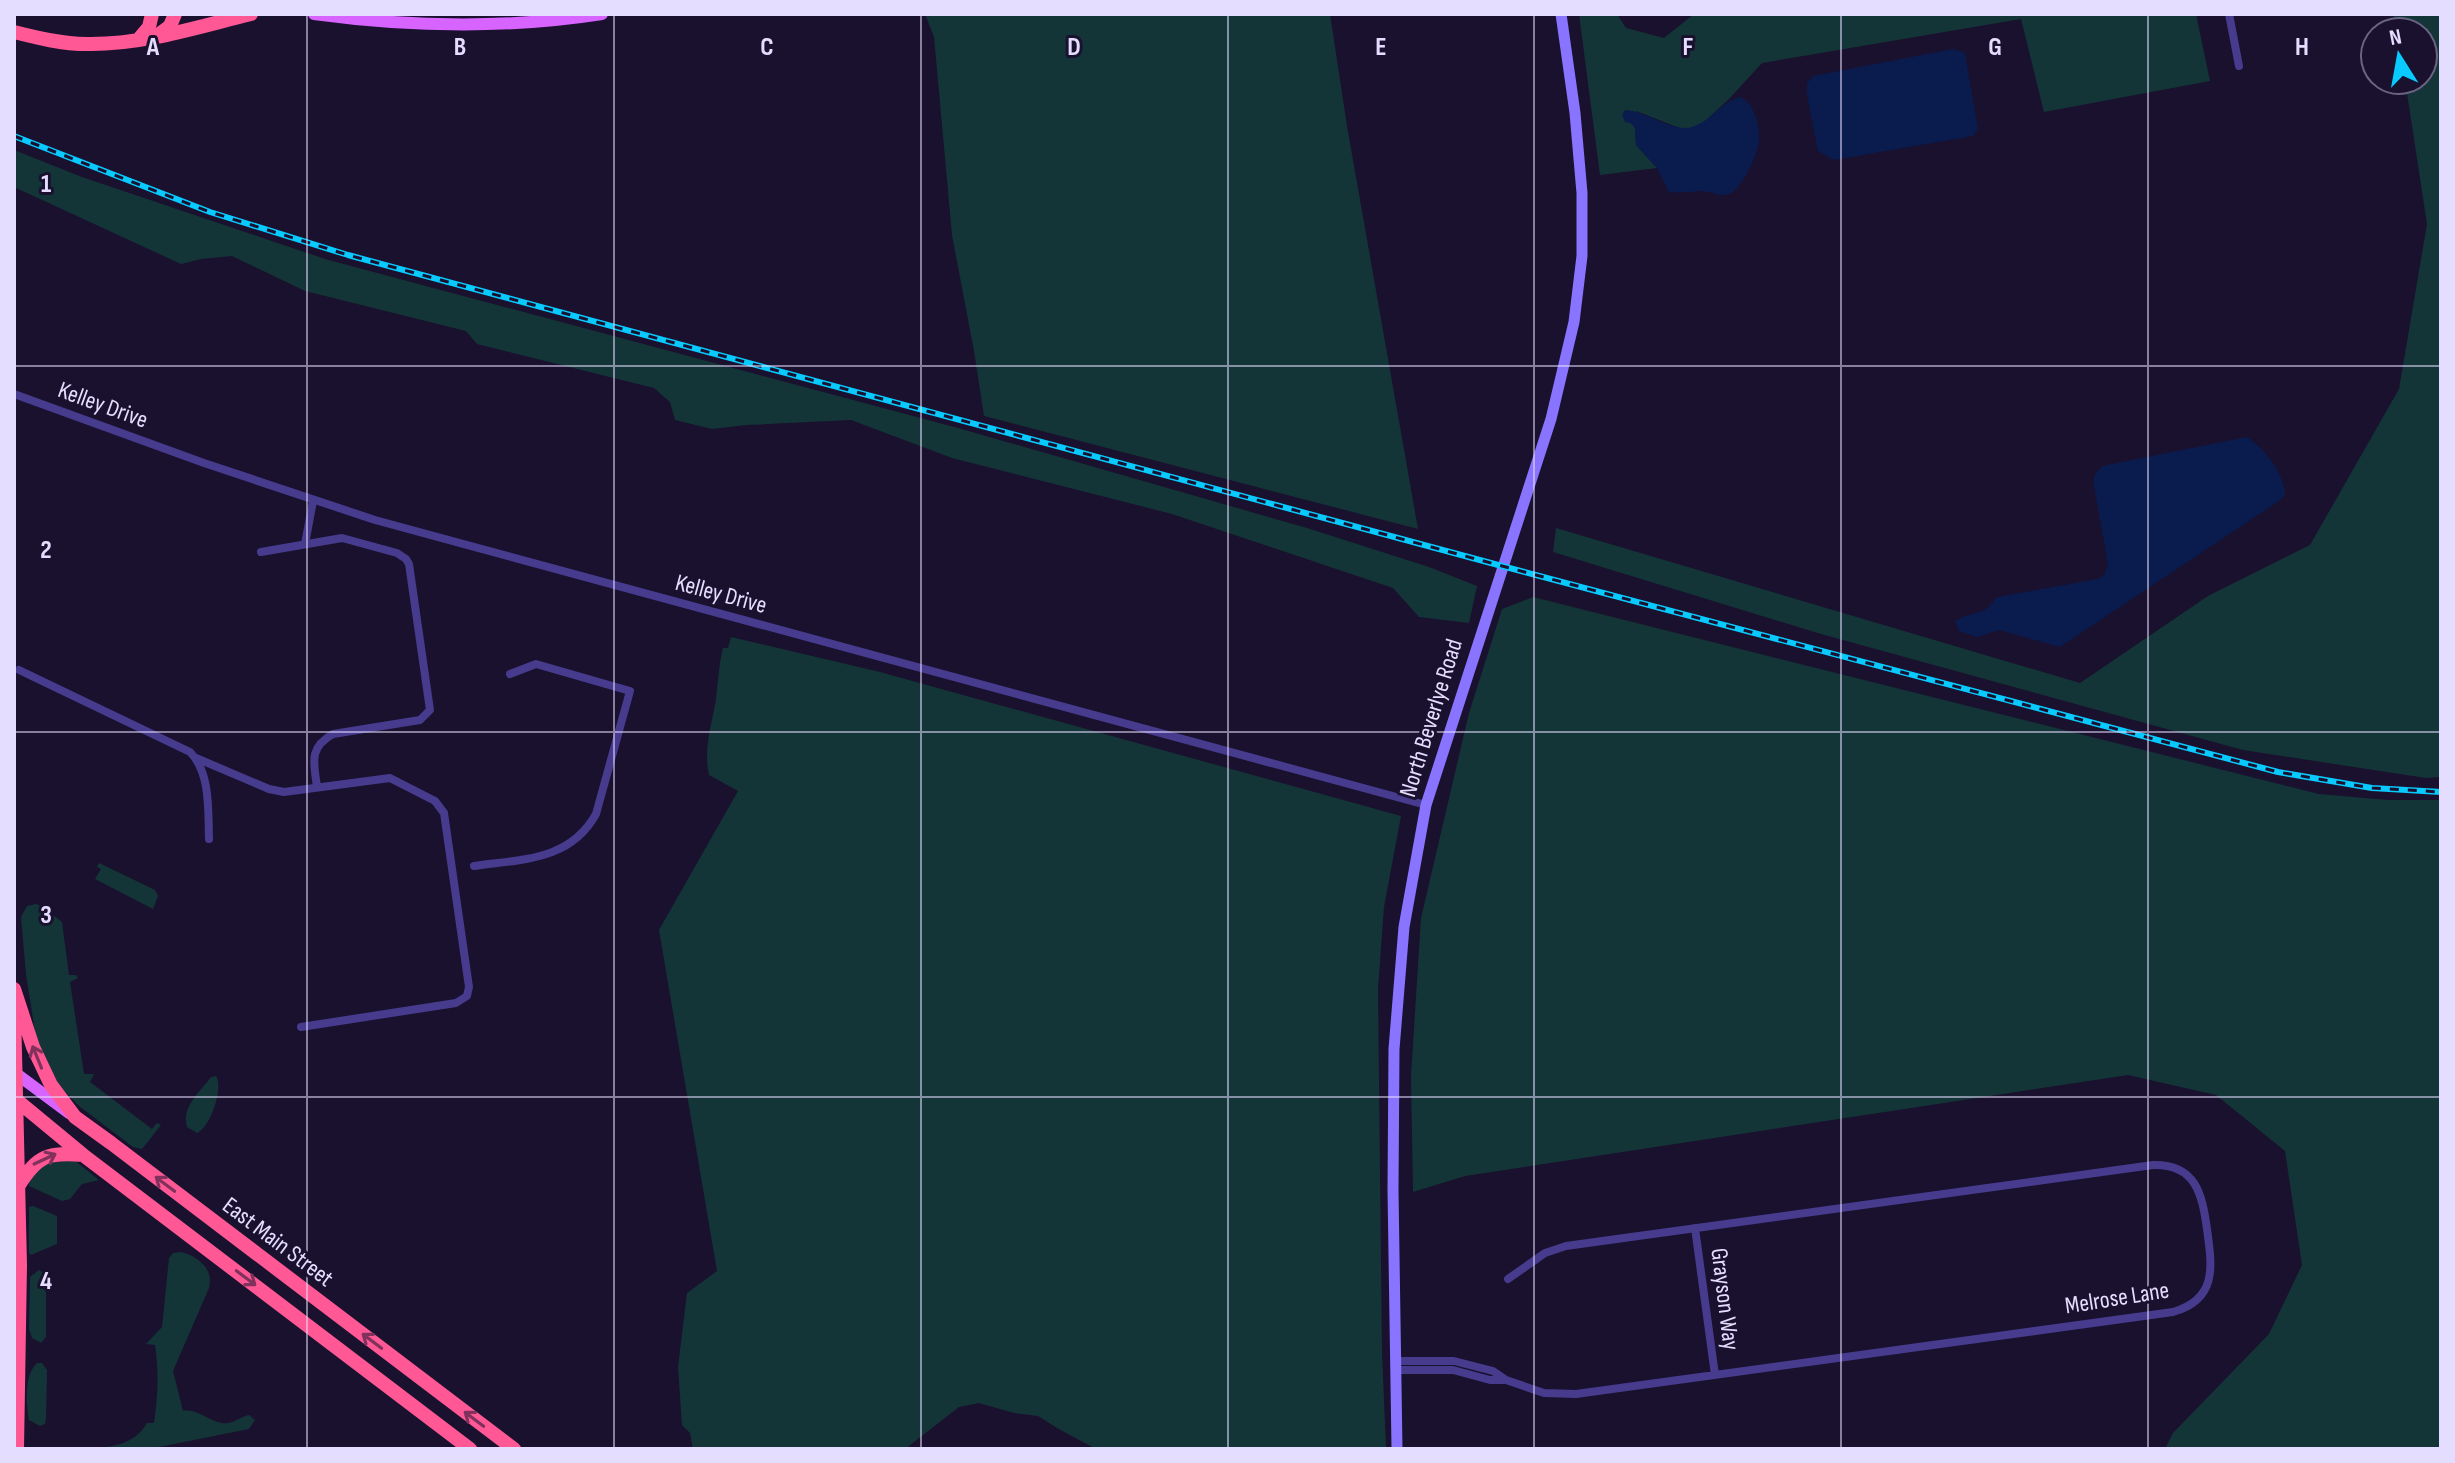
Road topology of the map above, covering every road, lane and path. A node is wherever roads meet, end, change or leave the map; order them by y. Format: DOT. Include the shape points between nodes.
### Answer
graph roads {
  1 [pos="152,14"];
  2 [pos="175,14"];
  3 [pos="251,14"];
  4 [pos="314,14"];
  5 [pos="602,14"];
  6 [pos="1561,14"];
  7 [pos="2229,14"];
  8 [pos="14,32"];
  9 [pos="146,38"];
  10 [pos="2239,66"];
  11 [pos="14,394"];
  12 [pos="313,501"];
  13 [pos="305,544"];
  14 [pos="261,552"];
  15 [pos="19,670"];
  16 [pos="510,674"];
  17 [pos="196,758"];
  18 [pos="317,787"];
  19 [pos="1426,805"];
  20 [pos="209,839"];
  21 [pos="474,866"];
  22 [pos="14,989"];
  23 [pos="14,1010"];
  24 [pos="301,1027"];
  25 [pos="15,1072"];
  26 [pos="15,1100"];
  27 [pos="75,1117"];
  28 [pos="83,1155"];
  29 [pos="19,1186"];
  30 [pos="1695,1228"];
  31 [pos="1508,1279"];
  32 [pos="1396,1365"];
  33 [pos="1715,1375"];
  34 [pos="16,1432"];
  35 [pos="17,1449"];
  36 [pos="470,1449"];
  37 [pos="514,1449"];
  38 [pos="1397,1449"];
  1 -- 9 [label="highway"];
  2 -- 9 [label="highway" via="163,32"];
  3 -- 9 [label="highway"];
  4 -- 5 [label="main road" via="455,25"];
  6 -- 19 [label="street, North Beverlye Road" via="1582,193 1574,322 1551,419"];
  7 -- 10 [label="street"];
  8 -- 9 [label="highway" via="83,44"];
  11 -- 12 [label="street, Kelley Drive"];
  12 -- 13 [label="street"];
  12 -- 19 [label="street, Kelley Drive"];
  13 -- 14 [label="street"];
  13 -- 18 [label="street" via="342,538 406,559 430,710 420,720 325,738 314,758"];
  15 -- 17 [label="street"];
  16 -- 21 [label="street" via="536,664 630,691 588,829 543,856"];
  17 -- 18 [label="street" via="269,789"];
  17 -- 20 [label="street" via="203,773"];
  18 -- 24 [label="street" via="390,778 440,806 469,991 456,1003"];
  19 -- 32 [label="street, North Beverlye Road" via="1395,1014"];
  27 -- 22 [label="highway, one-way" via="41,1066"];
  23 -- 25 [label="highway"];
  25 -- 26 [label="highway"];
  25 -- 27 [label="main road, East Main Street"];
  26 -- 28 [label="highway, East Main Street"];
  26 -- 29 [label="highway"];
  37 -- 27 [label="highway, East Main Street, one-way"];
  29 -- 28 [label="highway, one-way" via="45,1156"];
  28 -- 36 [label="highway, East Main Street, one-way"];
  29 -- 34 [label="highway"];
  30 -- 31 [label="street, Melrose Lane" via="1559,1248"];
  30 -- 33 [label="street, Grayson Way"];
  30 -- 33 [label="street, Melrose Lane" via="2161,1165 2182,1172 2198,1188 2212,1261 2202,1294 2173,1312"];
  32 -- 33 [label="street, Melrose Lane" via="1453,1370 1565,1395"];
  32 -- 38 [label="street, North Beverlye Road"];
  34 -- 35 [label="highway"];
}
